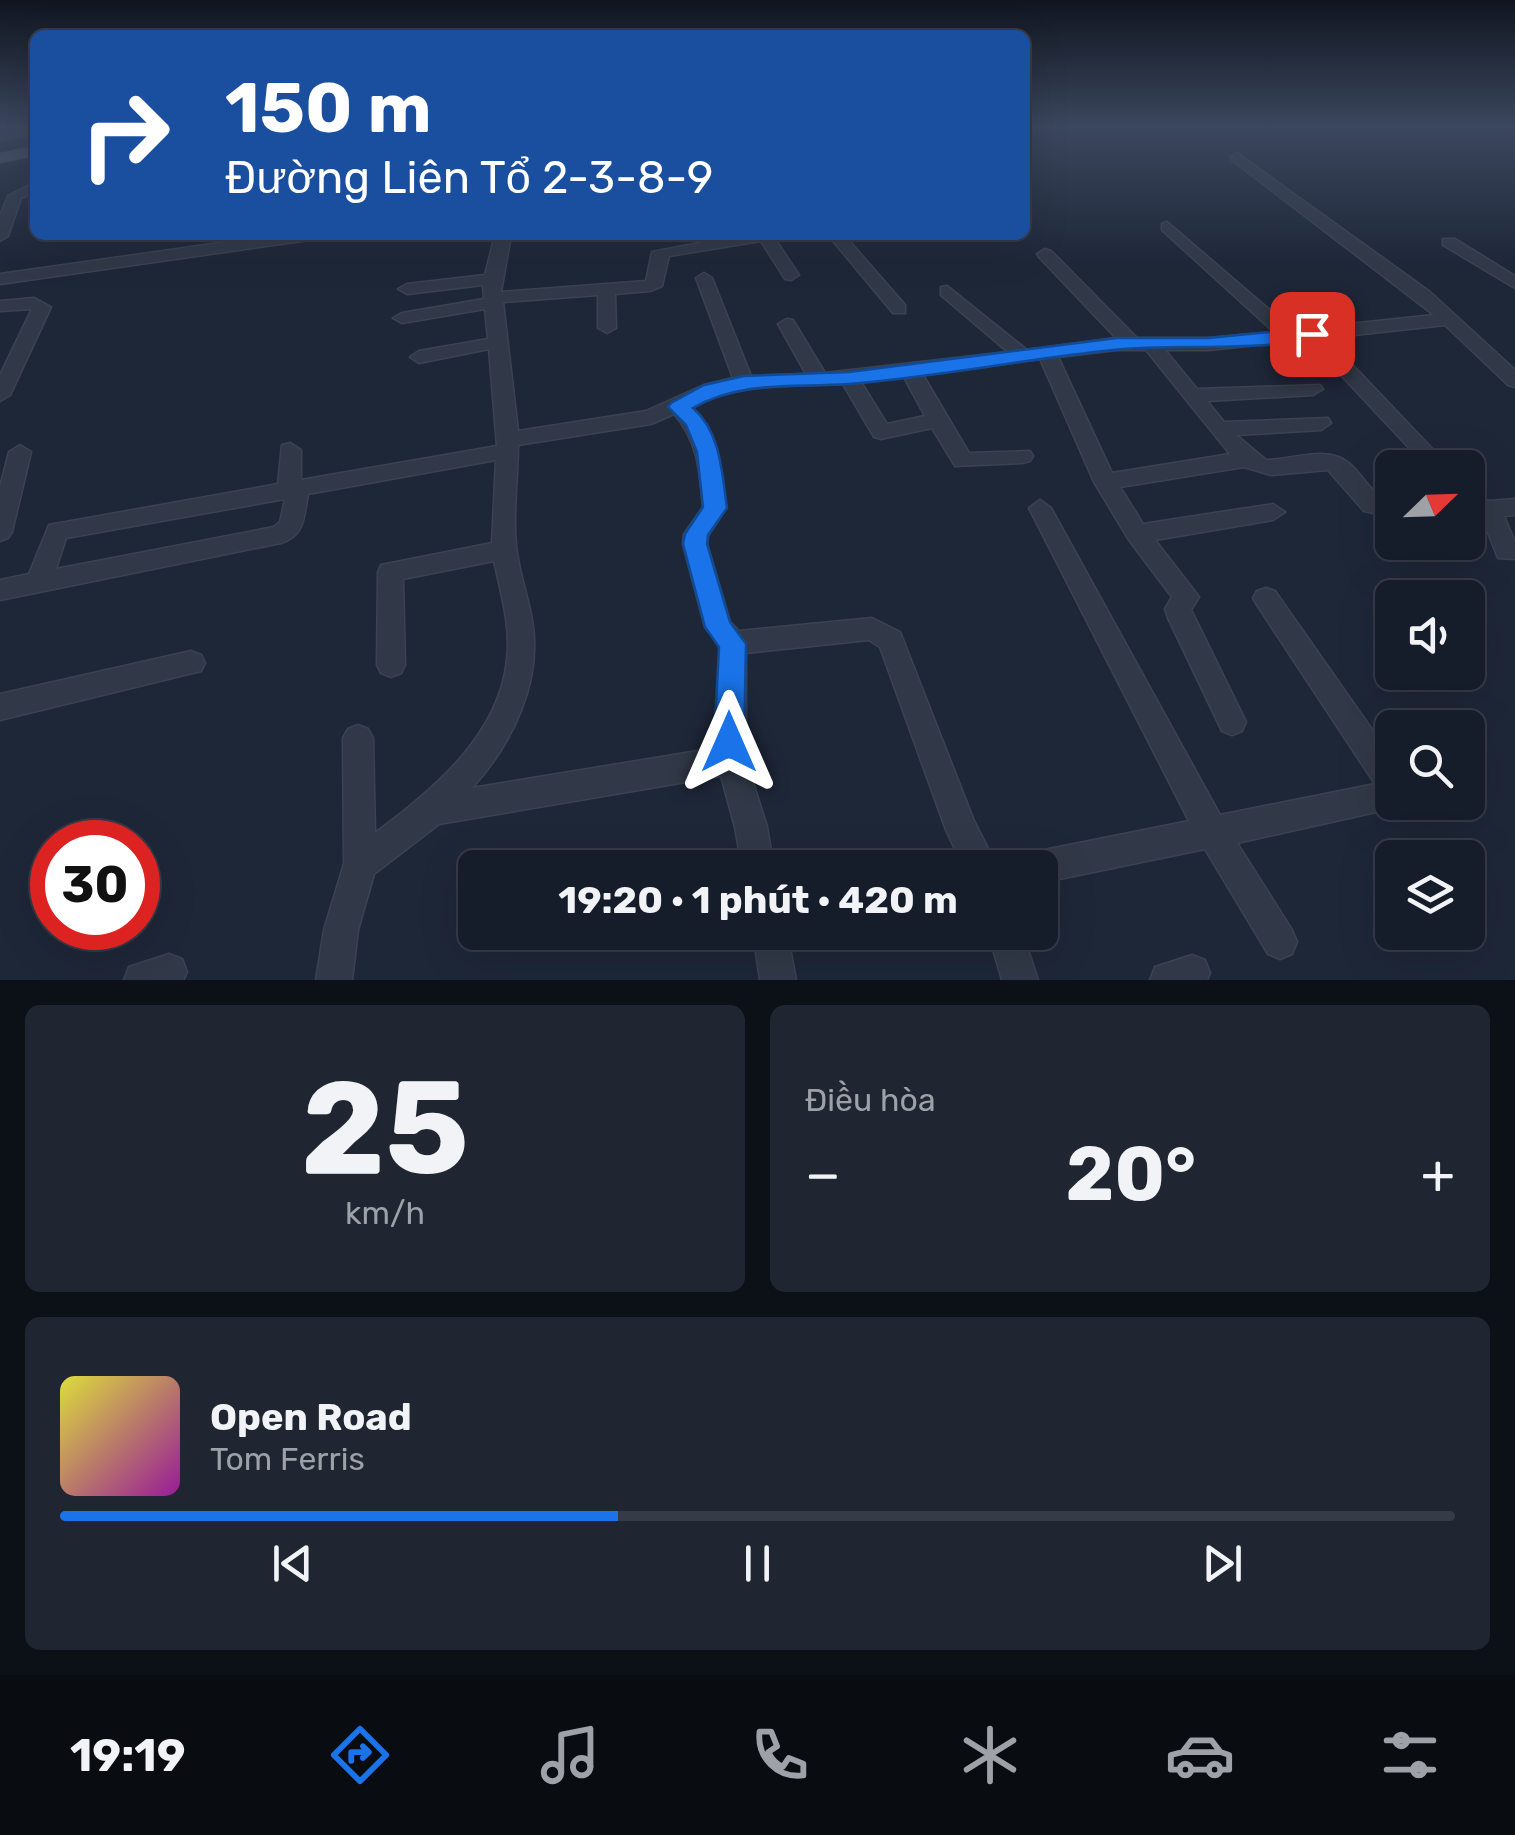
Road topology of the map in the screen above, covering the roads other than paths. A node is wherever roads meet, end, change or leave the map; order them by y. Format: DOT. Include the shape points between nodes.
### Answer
graph roads {
  1 [pos="1257,172"];
  2 [pos="30,189"];
  3 [pos="1168,228"];
  4 [pos="0,236"];
  5 [pos="274,240"];
  6 [pos="503,240"];
  7 [pos="735,240"];
  8 [pos="761,240"];
  9 [pos="840,240"];
  10 [pos="1449,242"];
  11 [pos="1045,254"];
  12 [pos="790,276"];
  13 [pos="704,278"];
  14 [pos="0,279"];
  15 [pos="1515,283"];
  16 [pos="407,289"];
  17 [pos="606,289"];
  18 [pos="948,291"];
  19 [pos="493,293"];
  20 [pos="0,306"];
  21 [pos="899,309"];
  22 [pos="1444,316"];
  23 [pos="402,318"];
  24 [pos="788,324"];
  25 [pos="607,328"];
  26 [pos="1312,334"];
  27 [pos="1289,336"];
  28 [pos="499,342"];
  29 [pos="1142,344"];
  30 [pos="1046,351"];
  31 [pos="1020,354"];
  32 [pos="419,357"];
  33 [pos="912,371"];
  34 [pos="819,378"];
  35 [pos="849,378"];
  36 [pos="744,382"];
  37 [pos="1515,382"];
  38 [pos="1313,390"];
  39 [pos="0,395"];
  40 [pos="1192,396"];
  41 [pos="679,407"];
  42 [pos="937,420"];
  43 [pos="1321,422"];
  44 [pos="1221,429"];
  45 [pos="508,445"];
  46 [pos="290,450"];
  47 [pos="1422,450"];
  48 [pos="20,452"];
  49 [pos="1022,456"];
  50 [pos="1248,459"];
  51 [pos="1105,482"];
  52 [pos="293,488"];
  53 [pos="1375,506"];
  54 [pos="1491,507"];
  55 [pos="1040,508"];
  56 [pos="1273,512"];
  57 [pos="0,532"];
  58 [pos="1137,534"];
  59 [pos="504,550"];
  60 [pos="1507,552"];
  61 [pos="38,584"];
  62 [pos="0,590"];
  63 [pos="1266,598"];
  64 [pos="732,644"];
  65 [pos="191,663"];
  66 [pos="392,665"];
  67 [pos="0,707"];
  68 [pos="1232,722"];
  69 [pos="358,738"];
  70 [pos="1375,757"];
  71 [pos="731,760"];
  72 [pos="1375,799"];
  73 [pos="432,810"];
  74 [pos="1212,832"];
  75 [pos="755,850"];
  76 [pos="973,850"];
  77 [pos="1058,863"];
  78 [pos="360,864"];
  79 [pos="1280,942"];
  80 [pos="773,950"];
  81 [pos="1011,950"];
  82 [pos="334,980"];
  83 [pos="778,980"];
  84 [pos="1020,980"];
  1 -- 22 [label="street"];
  2 -- 4 [label="street" via="16,196"];
  3 -- 27 [label="street"];
  5 -- 14 [label="street"];
  6 -- 19 [label="street"];
  7 -- 17 [label="street" via="665,252 658,255 650,286"];
  8 -- 12 [label="street"];
  9 -- 21 [label="street"];
  10 -- 15 [label="street"];
  11 -- 29 [label="street"];
  13 -- 36 [label="street"];
  16 -- 19 [label="street"];
  17 -- 19 [label="street"];
  17 -- 25 [label="street"];
  18 -- 31 [label="street"];
  19 -- 23 [label="street"];
  19 -- 28 [label="street"];
  20 -- 39 [label="street" via="42,308"];
  22 -- 26 [label="street"];
  22 -- 37 [label="street"];
  24 -- 34 [label="street"];
  26 -- 27 [label="street"];
  26 -- 47 [label="street"];
  27 -- 29 [label="street"];
  28 -- 32 [label="street"];
  28 -- 45 [label="street"];
  29 -- 30 [label="street"];
  29 -- 40 [label="street"];
  30 -- 31 [label="street"];
  30 -- 51 [label="street"];
  31 -- 33 [label="street"];
  33 -- 35 [label="street"];
  33 -- 42 [label="street"];
  34 -- 35 [label="street"];
  34 -- 36 [label="street"];
  35 -- 42 [label="street" via="880,432"];
  36 -- 41 [label="street" via="711,389"];
  38 -- 40 [label="street"];
  40 -- 44 [label="street"];
  41 -- 45 [label="street"];
  41 -- 64 [label="street" via="696,422 708,452 715,508 695,544 718,627"];
  42 -- 49 [label="street" via="963,460"];
  43 -- 44 [label="street"];
  44 -- 50 [label="street"];
  45 -- 52 [label="street"];
  45 -- 59 [label="street"];
  46 -- 52 [label="street"];
  48 -- 57 [label="street"];
  50 -- 51 [label="street"];
  50 -- 53 [label="street" via="1261,467 1334,463"];
  51 -- 58 [label="street"];
  52 -- 61 [label="street" via="57,531"];
  52 -- 61 [label="street" via="291,526 281,534"];
  54 -- 60 [label="street"];
  55 -- 74 [label="street"];
  56 -- 58 [label="street"];
  58 -- 68 [label="street" via="1186,597 1178,611"];
  59 -- 66 [label="street" via="390,572"];
  59 -- 73 [label="street" via="520,623 516,686 502,722 471,768"];
  61 -- 62 [label="street"];
  63 -- 70 [label="street"];
  64 -- 71 [label="street"];
  64 -- 76 [label="street" via="872,629 887,635"];
  65 -- 67 [label="street"];
  69 -- 78 [label="street"];
  71 -- 73 [label="street"];
  71 -- 75 [label="street"];
  72 -- 74 [label="street"];
  73 -- 78 [label="street"];
  74 -- 77 [label="street"];
  74 -- 79 [label="street"];
  78 -- 82 [label="street"];
  80 -- 83 [label="street"];
  81 -- 84 [label="street"];
}
